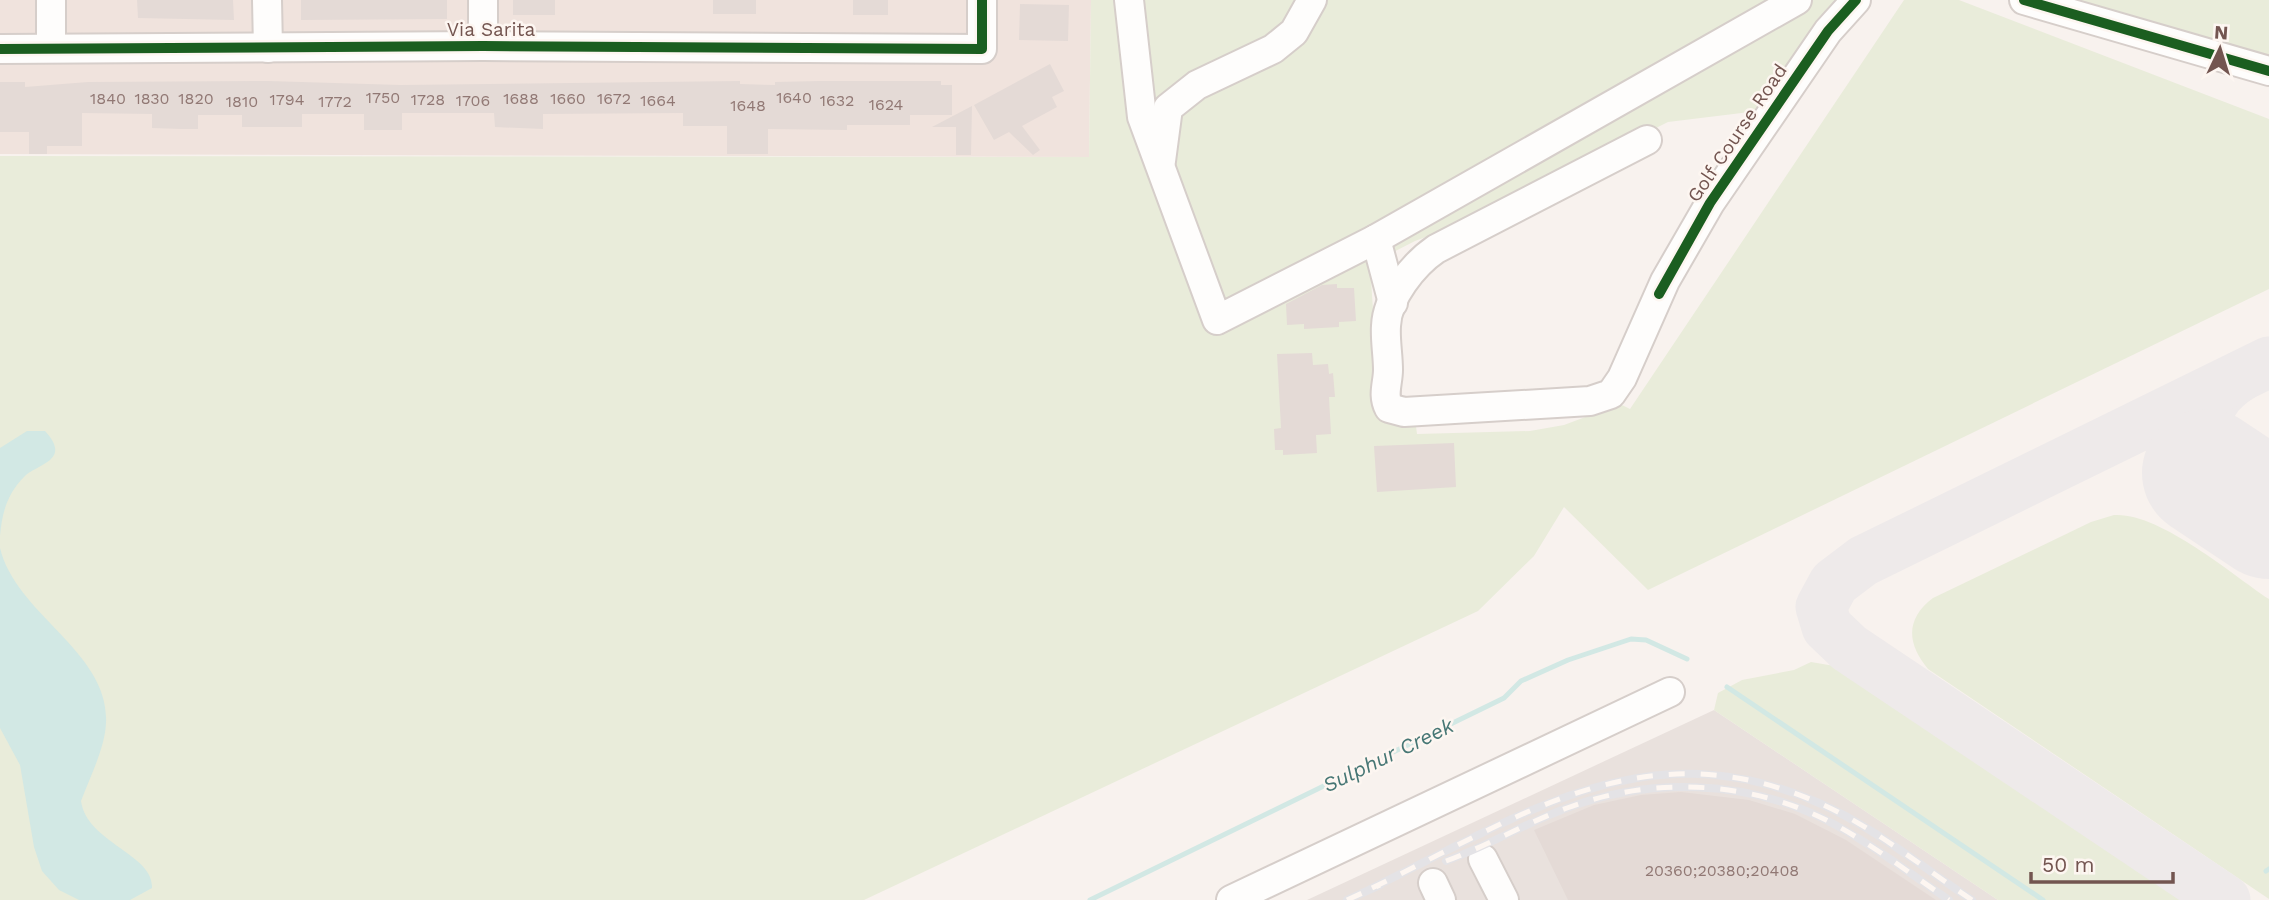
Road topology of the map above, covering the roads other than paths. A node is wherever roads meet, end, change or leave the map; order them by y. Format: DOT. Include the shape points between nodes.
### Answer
graph roads {
  1 [pos="51,0"];
  2 [pos="267,0"];
  3 [pos="483,0"];
  4 [pos="982,0"];
  5 [pos="1129,0"];
  6 [pos="1312,0"];
  7 [pos="1797,0"];
  8 [pos="1856,0"];
  9 [pos="2024,0"];
  10 [pos="483,46"];
  11 [pos="51,48"];
  12 [pos="268,48"];
  13 [pos="0,49"];
  14 [pos="2269,71"];
  15 [pos="1647,140"];
  16 [pos="1160,164"];
  17 [pos="1376,239"];
  18 [pos="1393,303"];
  19 [pos="1670,692"];
  20 [pos="1483,859"];
  21 [pos="1231,900"];
  22 [pos="1504,900"];
  1 -- 11 [label="street"];
  2 -- 12 [label="street"];
  3 -- 10 [label="street"];
  4 -- 10 [label="street, Via Sarita" via="982,49"];
  5 -- 16 [label="street" via="1142,117"];
  6 -- 16 [label="street" via="1294,32 1273,49 1197,85 1168,108"];
  7 -- 17 [label="street"];
  8 -- 18 [label="street, Golf Course Road" via="1828,31 1710,203 1659,294 1622,378 1604,398 1404,411 1389,408 1385,324"];
  9 -- 14 [label="street"];
  10 -- 12 [label="street, Via Sarita"];
  11 -- 12 [label="street, Via Sarita"];
  11 -- 13 [label="street, Via Sarita"];
  15 -- 18 [label="street" via="1436,248 1416,266"];
  16 -- 17 [label="street" via="1217,320"];
  17 -- 18 [label="street"];
  19 -- 21 [label="street"];
  20 -- 22 [label="street"];
}
